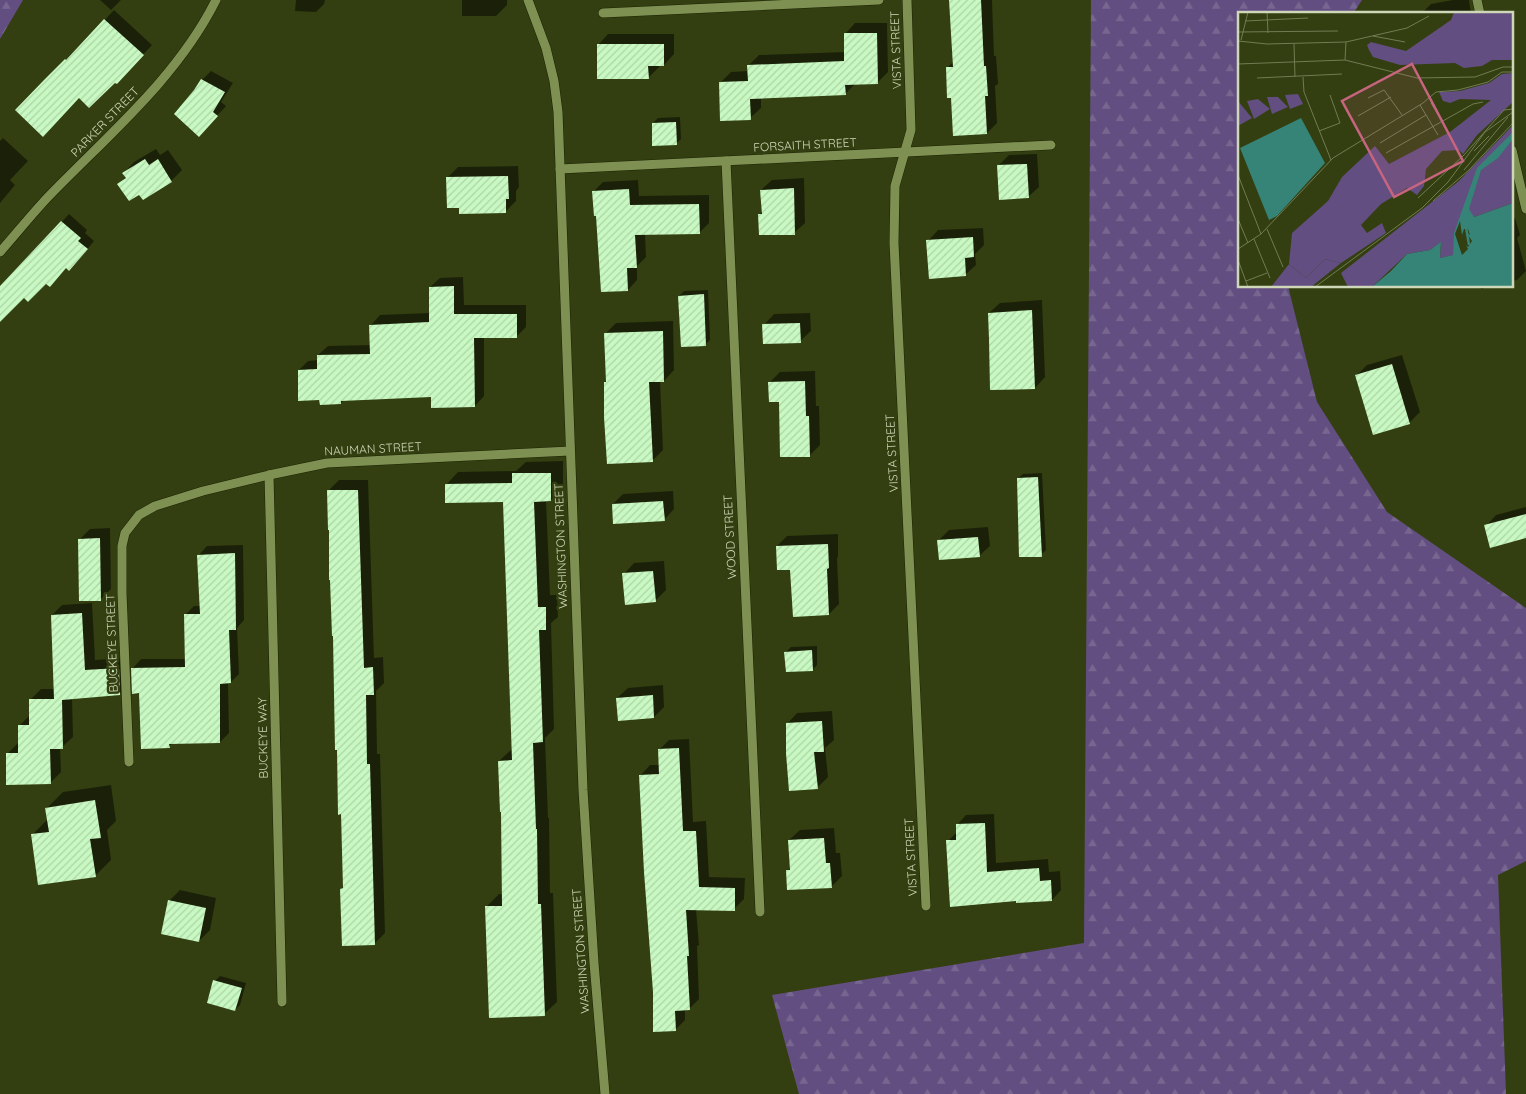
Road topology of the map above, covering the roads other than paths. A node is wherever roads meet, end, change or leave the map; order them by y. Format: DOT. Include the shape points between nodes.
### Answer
graph roads {
  1 [pos="216,0"];
  2 [pos="528,0"];
  3 [pos="879,0"];
  4 [pos="907,0"];
  5 [pos="603,13"];
  6 [pos="1051,146"];
  7 [pos="904,153"];
  8 [pos="1514,158"];
  9 [pos="726,161"];
  10 [pos="560,169"];
  11 [pos="1526,209"];
  12 [pos="0,252"];
  13 [pos="570,451"];
  14 [pos="269,474"];
  15 [pos="130,525"];
  16 [pos="129,762"];
  17 [pos="926,906"];
  18 [pos="760,912"];
  19 [pos="282,1002"];
  20 [pos="605,1094"];
  1 -- 12 [label="street, PARKER STREET" via="206,22 178,62"];
  2 -- 10 [label="street, WASHINGTON STREET" via="554,81"];
  3 -- 5 [label="street"];
  4 -- 7 [label="street, VISTA STREET" via="910,130"];
  6 -- 7 [label="street, FORSAITH STREET"];
  7 -- 9 [label="street, FORSAITH STREET"];
  7 -- 17 [label="street, VISTA STREET" via="895,186 894,243"];
  8 -- 11 [label="street"];
  9 -- 10 [label="street, FORSAITH STREET"];
  9 -- 18 [label="street, WOOD STREET"];
  10 -- 13 [label="street, WASHINGTON STREET"];
  13 -- 14 [label="street, NAUMAN STREET" via="327,463"];
  13 -- 20 [label="street, WASHINGTON STREET" via="583,790"];
  14 -- 15 [label="street, NAUMAN STREET" via="155,506 139,515"];
  14 -- 19 [label="street, BUCKEYE WAY"];
  15 -- 16 [label="street, BUCKEYE STREET" via="122,546"];
}
